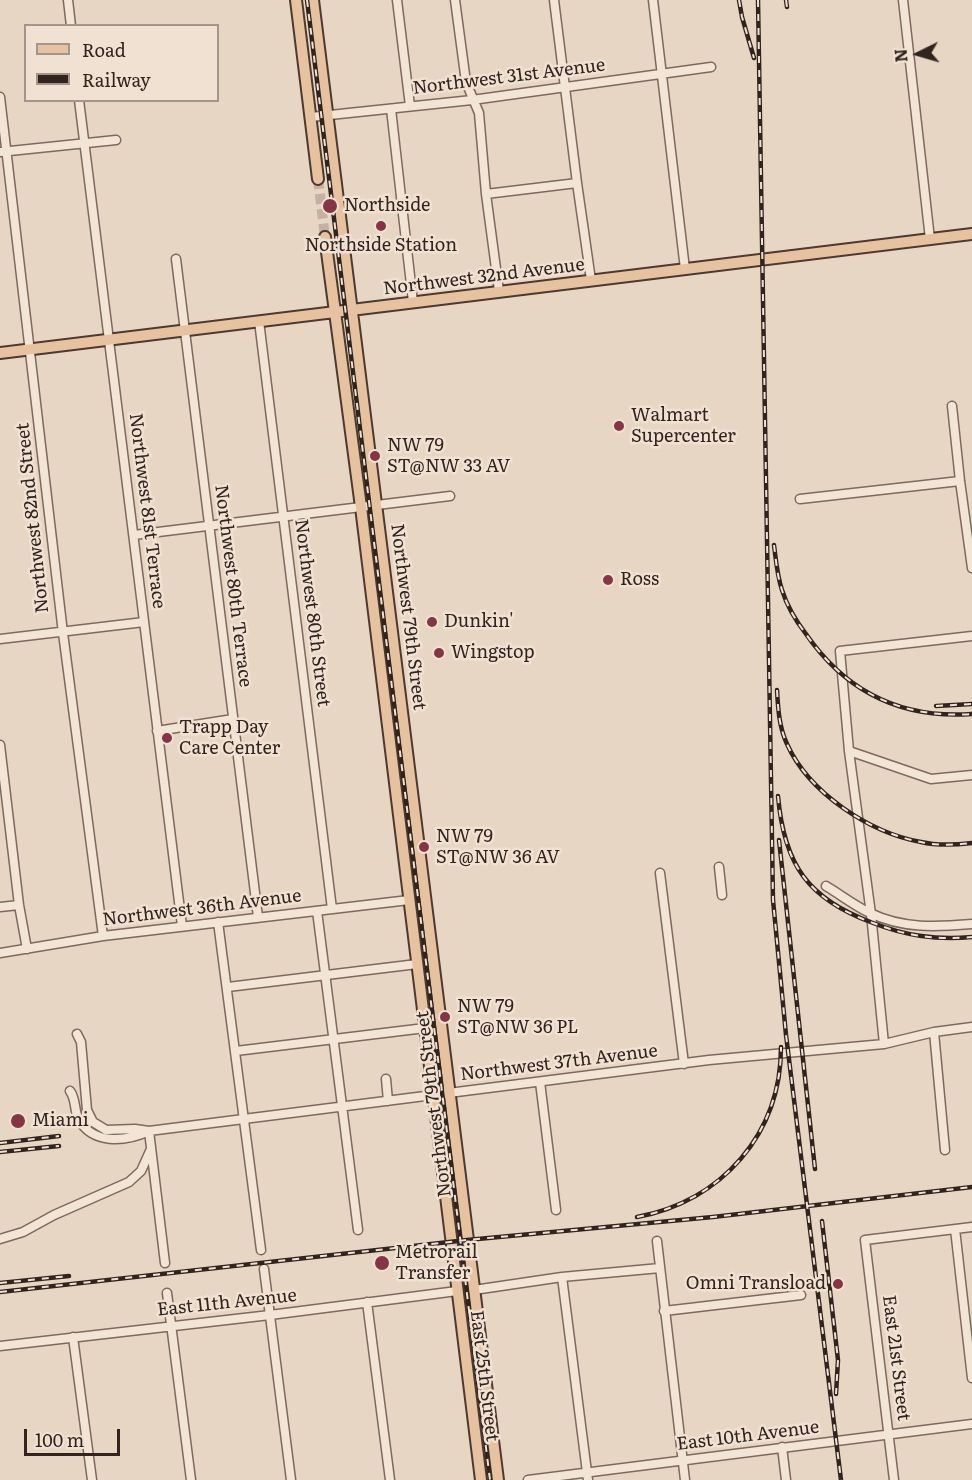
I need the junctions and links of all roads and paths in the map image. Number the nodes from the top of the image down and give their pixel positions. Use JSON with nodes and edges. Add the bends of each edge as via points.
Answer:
{"nodes":[{"id":1,"x":68,"y":0,"type":"edge"},
{"id":2,"x":296,"y":0,"type":"edge"},
{"id":3,"x":313,"y":0,"type":"edge"},
{"id":4,"x":397,"y":0,"type":"edge"},
{"id":5,"x":455,"y":0,"type":"edge"},
{"id":6,"x":554,"y":0,"type":"edge"},
{"id":7,"x":653,"y":0,"type":"edge"},
{"id":8,"x":903,"y":0,"type":"edge"},
{"id":9,"x":315,"y":15,"type":"junction"},
{"id":10,"x":298,"y":17,"type":"junction"},
{"id":11,"x":71,"y":24,"type":"edge"},
{"id":12,"x":711,"y":67,"type":"dead end"},
{"id":13,"x":662,"y":73,"type":"junction"},
{"id":14,"x":565,"y":87,"type":"junction"},
{"id":15,"x":0,"y":97,"type":"edge"},
{"id":16,"x":472,"y":100,"type":"junction"},
{"id":17,"x":79,"y":102,"type":"edge"},
{"id":18,"x":410,"y":106,"type":"junction"},
{"id":19,"x":391,"y":109,"type":"junction"},
{"id":20,"x":328,"y":115,"type":"junction"},
{"id":21,"x":311,"y":117,"type":"junction"},
{"id":22,"x":116,"y":140,"type":"dead end"},
{"id":23,"x":84,"y":144,"type":"junction"},
{"id":24,"x":3,"y":152,"type":"edge"},
{"id":25,"x":318,"y":179,"type":"tunnel mouth"},
{"id":26,"x":577,"y":183,"type":"junction"},
{"id":27,"x":486,"y":194,"type":"junction"},
{"id":28,"x":972,"y":234,"type":"edge"},
{"id":29,"x":325,"y":237,"type":"tunnel mouth"},
{"id":30,"x":930,"y":239,"type":"junction"},
{"id":31,"x":176,"y":259,"type":"dead end"},
{"id":32,"x":685,"y":269,"type":"junction"},
{"id":33,"x":591,"y":280,"type":"junction"},
{"id":34,"x":499,"y":291,"type":"junction"},
{"id":35,"x":413,"y":302,"type":"junction"},
{"id":36,"x":351,"y":310,"type":"junction"},
{"id":37,"x":334,"y":312,"type":"junction"},
{"id":38,"x":259,"y":321,"type":"junction"},
{"id":39,"x":184,"y":331,"type":"junction"},
{"id":40,"x":109,"y":340,"type":"junction"},
{"id":41,"x":31,"y":349,"type":"junction"},
{"id":42,"x":0,"y":353,"type":"edge"},
{"id":43,"x":952,"y":405,"type":"dead end"},
{"id":44,"x":960,"y":481,"type":"junction"},
{"id":45,"x":450,"y":496,"type":"dead end"},
{"id":46,"x":800,"y":498,"type":"dead end"},
{"id":47,"x":377,"y":506,"type":"junction"},
{"id":48,"x":361,"y":507,"type":"junction"},
{"id":49,"x":284,"y":517,"type":"junction"},
{"id":50,"x":209,"y":526,"type":"junction"},
{"id":51,"x":134,"y":535,"type":"junction"},
{"id":52,"x":972,"y":568,"type":"edge"},
{"id":53,"x":144,"y":622,"type":"junction"},
{"id":54,"x":63,"y":633,"type":"junction"},
{"id":55,"x":972,"y":636,"type":"edge"},
{"id":56,"x":0,"y":639,"type":"edge"},
{"id":57,"x":233,"y":719,"type":"junction"},
{"id":58,"x":157,"y":731,"type":"junction"},
{"id":59,"x":0,"y":745,"type":"edge"},
{"id":60,"x":0,"y":751,"type":"edge"},
{"id":61,"x":849,"y":751,"type":"junction"},
{"id":62,"x":972,"y":775,"type":"edge"},
{"id":63,"x":719,"y":867,"type":"dead end"},
{"id":64,"x":660,"y":873,"type":"dead end"},
{"id":65,"x":826,"y":886,"type":"dead end"},
{"id":66,"x":722,"y":895,"type":"dead end"},
{"id":67,"x":409,"y":900,"type":"junction"},
{"id":68,"x":19,"y":905,"type":"junction"},
{"id":69,"x":0,"y":907,"type":"edge"},
{"id":70,"x":332,"y":909,"type":"junction"},
{"id":71,"x":317,"y":911,"type":"junction"},
{"id":72,"x":871,"y":914,"type":"junction"},
{"id":73,"x":258,"y":917,"type":"junction"},
{"id":74,"x":218,"y":922,"type":"junction"},
{"id":75,"x":972,"y":924,"type":"edge"},
{"id":76,"x":182,"y":926,"type":"junction"},
{"id":77,"x":103,"y":936,"type":"junction"},
{"id":78,"x":27,"y":949,"type":"junction"},
{"id":79,"x":0,"y":953,"type":"edge"},
{"id":80,"x":417,"y":964,"type":"junction"},
{"id":81,"x":326,"y":974,"type":"junction"},
{"id":82,"x":228,"y":987,"type":"junction"},
{"id":83,"x":972,"y":1027,"type":"edge"},
{"id":84,"x":425,"y":1028,"type":"junction"},
{"id":85,"x":934,"y":1032,"type":"junction"},
{"id":86,"x":77,"y":1034,"type":"dead end"},
{"id":87,"x":335,"y":1040,"type":"junction"},
{"id":88,"x":884,"y":1044,"type":"junction"},
{"id":89,"x":236,"y":1051,"type":"junction"},
{"id":90,"x":684,"y":1064,"type":"junction"},
{"id":91,"x":386,"y":1079,"type":"dead end"},
{"id":92,"x":540,"y":1082,"type":"junction"},
{"id":93,"x":70,"y":1091,"type":"dead end"},
{"id":94,"x":451,"y":1093,"type":"junction"},
{"id":95,"x":434,"y":1095,"type":"junction"},
{"id":96,"x":388,"y":1101,"type":"junction"},
{"id":97,"x":342,"y":1107,"type":"junction"},
{"id":98,"x":244,"y":1119,"type":"junction"},
{"id":99,"x":149,"y":1131,"type":"junction"},
{"id":100,"x":151,"y":1149,"type":"junction"},
{"id":101,"x":945,"y":1150,"type":"dead end"},
{"id":102,"x":556,"y":1209,"type":"dead end"},
{"id":103,"x":972,"y":1227,"type":"edge"},
{"id":104,"x":955,"y":1229,"type":"junction"},
{"id":105,"x":358,"y":1230,"type":"dead end"},
{"id":106,"x":0,"y":1239,"type":"edge"},
{"id":107,"x":451,"y":1241,"type":"joint"},
{"id":108,"x":657,"y":1241,"type":"dead end"},
{"id":109,"x":261,"y":1250,"type":"dead end"},
{"id":110,"x":165,"y":1263,"type":"dead end"},
{"id":111,"x":660,"y":1268,"type":"junction"},
{"id":112,"x":264,"y":1269,"type":"dead end"},
{"id":113,"x":562,"y":1277,"type":"junction"},
{"id":114,"x":474,"y":1290,"type":"junction"},
{"id":115,"x":457,"y":1291,"type":"junction"},
{"id":116,"x":167,"y":1293,"type":"dead end"},
{"id":117,"x":801,"y":1295,"type":"dead end"},
{"id":118,"x":367,"y":1302,"type":"junction"},
{"id":119,"x":664,"y":1311,"type":"junction"},
{"id":120,"x":270,"y":1315,"type":"junction"},
{"id":121,"x":172,"y":1326,"type":"junction"},
{"id":122,"x":73,"y":1337,"type":"junction"},
{"id":123,"x":0,"y":1346,"type":"edge"},
{"id":124,"x":483,"y":1365,"type":"junction"},
{"id":125,"x":467,"y":1367,"type":"junction"},
{"id":126,"x":972,"y":1378,"type":"edge"},
{"id":127,"x":972,"y":1424,"type":"edge"},
{"id":128,"x":889,"y":1435,"type":"junction"},
{"id":129,"x":782,"y":1447,"type":"junction"},
{"id":130,"x":682,"y":1461,"type":"junction"},
{"id":131,"x":588,"y":1477,"type":"edge"},
{"id":132,"x":92,"y":1480,"type":"edge"},
{"id":133,"x":191,"y":1480,"type":"edge"},
{"id":134,"x":291,"y":1480,"type":"edge"},
{"id":135,"x":390,"y":1480,"type":"edge"},
{"id":136,"x":481,"y":1480,"type":"edge"},
{"id":137,"x":498,"y":1480,"type":"edge"},
{"id":138,"x":528,"y":1480,"type":"edge"},
{"id":139,"x":685,"y":1480,"type":"edge"},
{"id":140,"x":786,"y":1480,"type":"edge"},
{"id":141,"x":894,"y":1480,"type":"edge"}],
"edges":[{"from":1,"to":11,"type":"street"},
{"from":2,"to":10,"type":"main road"},
{"from":3,"to":9,"type":"main road","name":"Northwest 79th Street"},
{"from":4,"to":18,"type":"street"},
{"from":5,"to":16,"type":"street"},
{"from":6,"to":14,"type":"street"},
{"from":7,"to":13,"type":"street"},
{"from":8,"to":30,"type":"street"},
{"from":9,"to":10,"type":"street"},
{"from":9,"to":20,"type":"main road","name":"Northwest 79th Street"},
{"from":10,"to":21,"type":"main road"},
{"from":12,"to":13,"type":"street","name":"Northwest 31st Avenue"},
{"from":13,"to":14,"type":"street","name":"Northwest 31st Avenue"},
{"from":13,"to":32,"type":"street"},
{"from":14,"to":16,"type":"street","name":"Northwest 31st Avenue"},
{"from":14,"to":26,"type":"street"},
{"from":15,"to":24,"type":"street","name":"Northwest 82nd Street"},
{"from":16,"to":18,"type":"street","name":"Northwest 31st Avenue"},
{"from":16,"to":27,"type":"street","via":[[478,113]]},
{"from":17,"to":23,"type":"street","name":"Northwest 81st Terrace"},
{"from":18,"to":19,"type":"street","name":"Northwest 31st Avenue"},
{"from":19,"to":20,"type":"street","name":"Northwest 31st Avenue"},
{"from":19,"to":35,"type":"street"},
{"from":20,"to":21,"type":"street","name":"Northwest 31st Avenue"},
{"from":20,"to":36,"type":"main road","name":"Northwest 79th Street"},
{"from":21,"to":25,"type":"main road"},
{"from":22,"to":23,"type":"street"},
{"from":23,"to":24,"type":"street"},
{"from":23,"to":40,"type":"street","name":"Northwest 81st Terrace"},
{"from":24,"to":41,"type":"street","name":"Northwest 82nd Street"},
{"from":26,"to":27,"type":"street"},
{"from":26,"to":33,"type":"street"},
{"from":27,"to":34,"type":"street"},
{"from":28,"to":30,"type":"main road","name":"Northwest 32nd Avenue"},
{"from":29,"to":37,"type":"main road","name":"Northwest 79th Street"},
{"from":30,"to":32,"type":"main road","name":"Northwest 32nd Avenue"},
{"from":31,"to":39,"type":"street","name":"Northwest 80th Terrace"},
{"from":32,"to":33,"type":"main road","name":"Northwest 32nd Avenue"},
{"from":33,"to":34,"type":"main road","name":"Northwest 32nd Avenue"},
{"from":34,"to":35,"type":"main road","name":"Northwest 32nd Avenue"},
{"from":35,"to":36,"type":"main road","name":"Northwest 32nd Avenue"},
{"from":36,"to":37,"type":"main road","name":"Northwest 32nd Avenue"},
{"from":36,"to":47,"type":"main road","name":"Northwest 79th Street"},
{"from":37,"to":38,"type":"main road","name":"Northwest 32nd Avenue"},
{"from":37,"to":48,"type":"main road","name":"Northwest 79th Street"},
{"from":38,"to":39,"type":"main road","name":"Northwest 32nd Avenue"},
{"from":38,"to":49,"type":"street","name":"Northwest 80th Street"},
{"from":39,"to":40,"type":"main road","name":"Northwest 32nd Avenue"},
{"from":39,"to":50,"type":"street","name":"Northwest 80th Terrace"},
{"from":40,"to":41,"type":"main road","name":"Northwest 32nd Avenue"},
{"from":40,"to":51,"type":"street","name":"Northwest 81st Terrace"},
{"from":41,"to":42,"type":"main road","name":"Northwest 32nd Avenue"},
{"from":41,"to":54,"type":"street","name":"Northwest 82nd Street"},
{"from":43,"to":44,"type":"street"},
{"from":44,"to":46,"type":"street"},
{"from":44,"to":52,"type":"street"},
{"from":45,"to":47,"type":"street"},
{"from":47,"to":48,"type":"street"},
{"from":47,"to":94,"type":"main road","name":"Northwest 79th Street"},
{"from":48,"to":49,"type":"street"},
{"from":48,"to":67,"type":"main road","name":"Northwest 79th Street"},
{"from":49,"to":50,"type":"street"},
{"from":49,"to":70,"type":"street","name":"Northwest 80th Street"},
{"from":50,"to":51,"type":"street"},
{"from":50,"to":57,"type":"street","name":"Northwest 80th Terrace"},
{"from":51,"to":53,"type":"street","name":"Northwest 81st Terrace"},
{"from":53,"to":54,"type":"street"},
{"from":53,"to":58,"type":"street","name":"Northwest 81st Terrace"},
{"from":54,"to":56,"type":"street"},
{"from":54,"to":77,"type":"street","name":"Northwest 82nd Street"},
{"from":55,"to":61,"type":"street","via":[[840,651]]},
{"from":57,"to":58,"type":"street"},
{"from":57,"to":73,"type":"street","name":"Northwest 80th Terrace"},
{"from":58,"to":76,"type":"street","name":"Northwest 81st Terrace"},
{"from":59,"to":60,"type":"street"},
{"from":60,"to":68,"type":"street"},
{"from":61,"to":62,"type":"street","via":[[931,779]]},
{"from":61,"to":72,"type":"street"},
{"from":63,"to":66,"type":"street"},
{"from":64,"to":90,"type":"street"},
{"from":65,"to":72,"type":"street"},
{"from":67,"to":70,"type":"street","name":"Northwest 36th Avenue"},
{"from":67,"to":80,"type":"main road","name":"Northwest 79th Street"},
{"from":68,"to":69,"type":"street"},
{"from":68,"to":78,"type":"street"},
{"from":70,"to":71,"type":"street","name":"Northwest 36th Avenue"},
{"from":71,"to":73,"type":"street","name":"Northwest 36th Avenue"},
{"from":71,"to":81,"type":"street"},
{"from":72,"to":75,"type":"street","via":[[906,925]]},
{"from":72,"to":88,"type":"street"},
{"from":73,"to":74,"type":"street","name":"Northwest 36th Avenue"},
{"from":74,"to":76,"type":"street","name":"Northwest 36th Avenue"},
{"from":74,"to":82,"type":"street"},
{"from":76,"to":77,"type":"street","name":"Northwest 36th Avenue"},
{"from":77,"to":78,"type":"street","name":"Northwest 36th Avenue"},
{"from":78,"to":79,"type":"street","name":"Northwest 36th Avenue"},
{"from":80,"to":81,"type":"street"},
{"from":80,"to":84,"type":"main road","name":"Northwest 79th Street"},
{"from":81,"to":82,"type":"street"},
{"from":81,"to":87,"type":"street"},
{"from":82,"to":89,"type":"street"},
{"from":83,"to":85,"type":"street","name":"Northwest 37th Avenue"},
{"from":84,"to":87,"type":"street"},
{"from":84,"to":95,"type":"main road","name":"Northwest 79th Street"},
{"from":85,"to":88,"type":"street","name":"Northwest 37th Avenue"},
{"from":85,"to":101,"type":"street"},
{"from":86,"to":99,"type":"street","name":"Northwest 37th Avenue","via":[[87,1110],[93,1122],[106,1130]]},
{"from":87,"to":89,"type":"street"},
{"from":87,"to":97,"type":"street"},
{"from":88,"to":90,"type":"street","name":"Northwest 37th Avenue"},
{"from":89,"to":98,"type":"street"},
{"from":90,"to":92,"type":"street","name":"Northwest 37th Avenue"},
{"from":91,"to":96,"type":"street"},
{"from":92,"to":94,"type":"street","name":"Northwest 37th Avenue"},
{"from":92,"to":102,"type":"street"},
{"from":93,"to":99,"type":"street","name":"Northwest 37th Avenue","via":[[79,1119],[94,1135],[114,1139]]},
{"from":94,"to":95,"type":"street","name":"Northwest 37th Avenue"},
{"from":94,"to":114,"type":"main road","name":"Northwest 79th Street"},
{"from":95,"to":96,"type":"street","name":"Northwest 37th Avenue"},
{"from":95,"to":107,"type":"main road","name":"Northwest 79th Street"},
{"from":96,"to":97,"type":"street","name":"Northwest 37th Avenue"},
{"from":97,"to":98,"type":"street","name":"Northwest 37th Avenue"},
{"from":97,"to":105,"type":"street"},
{"from":98,"to":99,"type":"street","name":"Northwest 37th Avenue"},
{"from":98,"to":109,"type":"street"},
{"from":99,"to":100,"type":"street"},
{"from":100,"to":106,"type":"street","via":[[141,1171],[129,1182]]},
{"from":100,"to":110,"type":"street"},
{"from":103,"to":104,"type":"street"},
{"from":104,"to":126,"type":"street"},
{"from":104,"to":128,"type":"street","name":"East 21st Street","via":[[865,1240]]},
{"from":107,"to":115,"type":"main road","name":"East 25th Street"},
{"from":108,"to":111,"type":"street"},
{"from":111,"to":113,"type":"street"},
{"from":111,"to":119,"type":"street"},
{"from":112,"to":120,"type":"street"},
{"from":113,"to":114,"type":"street"},
{"from":113,"to":131,"type":"street"},
{"from":114,"to":124,"type":"main road","name":"Northwest 79th Street"},
{"from":115,"to":118,"type":"street","name":"East 11th Avenue"},
{"from":115,"to":125,"type":"main road","name":"East 25th Street"},
{"from":116,"to":121,"type":"street"},
{"from":117,"to":119,"type":"street"},
{"from":118,"to":120,"type":"street","name":"East 11th Avenue"},
{"from":118,"to":135,"type":"street"},
{"from":119,"to":130,"type":"street"},
{"from":120,"to":121,"type":"street","name":"East 11th Avenue"},
{"from":120,"to":134,"type":"street"},
{"from":121,"to":122,"type":"street","name":"East 11th Avenue"},
{"from":121,"to":133,"type":"street"},
{"from":122,"to":123,"type":"street","name":"East 11th Avenue"},
{"from":122,"to":132,"type":"street"},
{"from":124,"to":125,"type":"main road"},
{"from":124,"to":137,"type":"main road","name":"Northwest 79th Street"},
{"from":125,"to":136,"type":"main road","name":"East 25th Street"},
{"from":127,"to":128,"type":"street","name":"East 10th Avenue"},
{"from":128,"to":129,"type":"street","name":"East 10th Avenue"},
{"from":128,"to":141,"type":"street","name":"East 21st Street"},
{"from":129,"to":130,"type":"street","name":"East 10th Avenue"},
{"from":129,"to":140,"type":"street"},
{"from":130,"to":131,"type":"street","name":"East 10th Avenue"},
{"from":130,"to":139,"type":"street"},
{"from":131,"to":138,"type":"street","name":"East 10th Avenue"}]}
